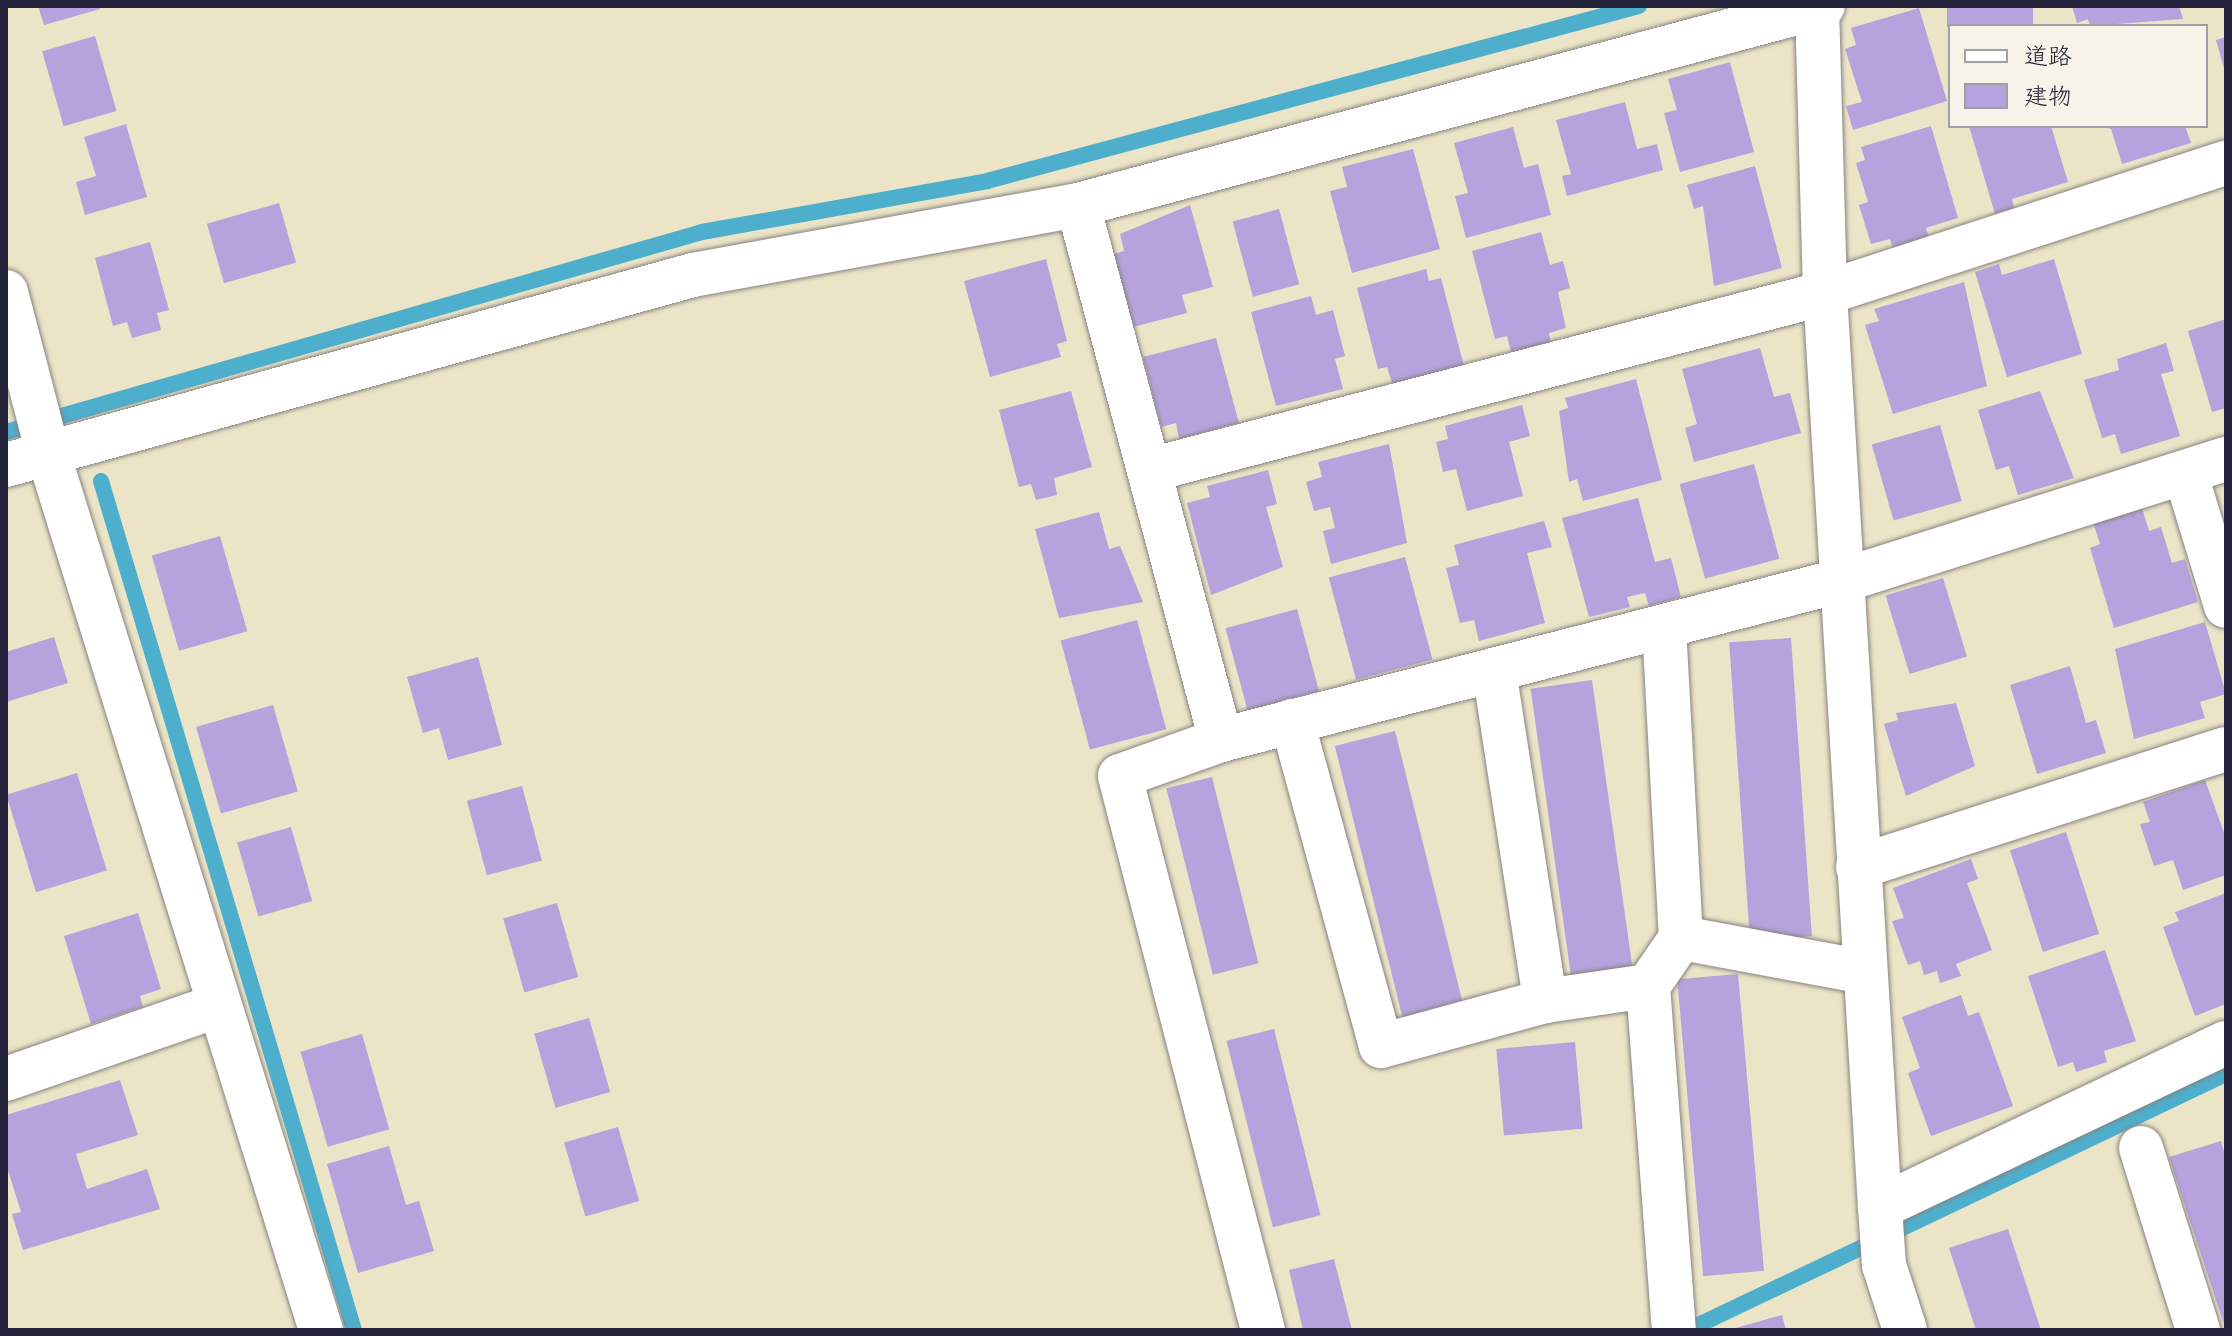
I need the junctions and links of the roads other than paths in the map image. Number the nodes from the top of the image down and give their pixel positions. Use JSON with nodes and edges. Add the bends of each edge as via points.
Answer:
{"nodes":[{"id":1,"x":1819,"y":7,"type":"edge"},
{"id":2,"x":2226,"y":163,"type":"edge"},
{"id":3,"x":1078,"y":205,"type":"junction"},
{"id":4,"x":6,"y":292,"type":"edge"},
{"id":5,"x":1825,"y":293,"type":"junction"},
{"id":6,"x":48,"y":453,"type":"junction"},
{"id":7,"x":2226,"y":459,"type":"edge"},
{"id":8,"x":6,"y":465,"type":"edge"},
{"id":9,"x":1150,"y":470,"type":"junction"},
{"id":10,"x":2185,"y":472,"type":"junction"},
{"id":11,"x":1847,"y":579,"type":"junction"},
{"id":12,"x":2226,"y":606,"type":"edge"},
{"id":13,"x":1664,"y":626,"type":"junction"},
{"id":14,"x":1494,"y":670,"type":"junction"},
{"id":15,"x":1292,"y":721,"type":"junction"},
{"id":16,"x":1221,"y":740,"type":"junction"},
{"id":17,"x":2226,"y":749,"type":"edge"},
{"id":18,"x":1858,"y":867,"type":"junction"},
{"id":19,"x":1681,"y":938,"type":"junction"},
{"id":20,"x":1864,"y":972,"type":"junction"},
{"id":21,"x":1648,"y":986,"type":"junction"},
{"id":22,"x":1545,"y":1001,"type":"junction"},
{"id":23,"x":220,"y":1005,"type":"junction"},
{"id":24,"x":2226,"y":1043,"type":"edge"},
{"id":25,"x":6,"y":1079,"type":"edge"},
{"id":26,"x":2141,"y":1148,"type":"dead end"},
{"id":27,"x":1880,"y":1207,"type":"junction"},
{"id":28,"x":1674,"y":1328,"type":"edge"},
{"id":29,"x":321,"y":1330,"type":"edge"},
{"id":30,"x":1263,"y":1330,"type":"edge"},
{"id":31,"x":1905,"y":1330,"type":"edge"},
{"id":32,"x":2198,"y":1330,"type":"edge"}],
"edges":[{"from":1,"to":3,"type":"street"},
{"from":1,"to":5,"type":"street"},
{"from":2,"to":5,"type":"street"},
{"from":3,"to":6,"type":"street","via":[[693,275]]},
{"from":3,"to":9,"type":"street"},
{"from":4,"to":6,"type":"street"},
{"from":5,"to":9,"type":"street"},
{"from":5,"to":11,"type":"street"},
{"from":6,"to":8,"type":"street"},
{"from":6,"to":23,"type":"street"},
{"from":7,"to":10,"type":"street"},
{"from":9,"to":16,"type":"street"},
{"from":10,"to":11,"type":"street"},
{"from":10,"to":12,"type":"street"},
{"from":11,"to":13,"type":"street"},
{"from":11,"to":18,"type":"street"},
{"from":13,"to":14,"type":"street"},
{"from":13,"to":19,"type":"street"},
{"from":14,"to":15,"type":"street"},
{"from":14,"to":22,"type":"street"},
{"from":15,"to":16,"type":"street"},
{"from":15,"to":22,"type":"street","via":[[1381,1046]]},
{"from":16,"to":30,"type":"street","via":[[1120,776]]},
{"from":17,"to":18,"type":"street"},
{"from":18,"to":20,"type":"street"},
{"from":19,"to":20,"type":"street"},
{"from":19,"to":21,"type":"street"},
{"from":20,"to":27,"type":"street"},
{"from":21,"to":22,"type":"street"},
{"from":21,"to":28,"type":"street"},
{"from":23,"to":25,"type":"street"},
{"from":23,"to":29,"type":"street"},
{"from":24,"to":27,"type":"street"},
{"from":26,"to":32,"type":"street"},
{"from":27,"to":31,"type":"street","via":[[1884,1265]]}]}
